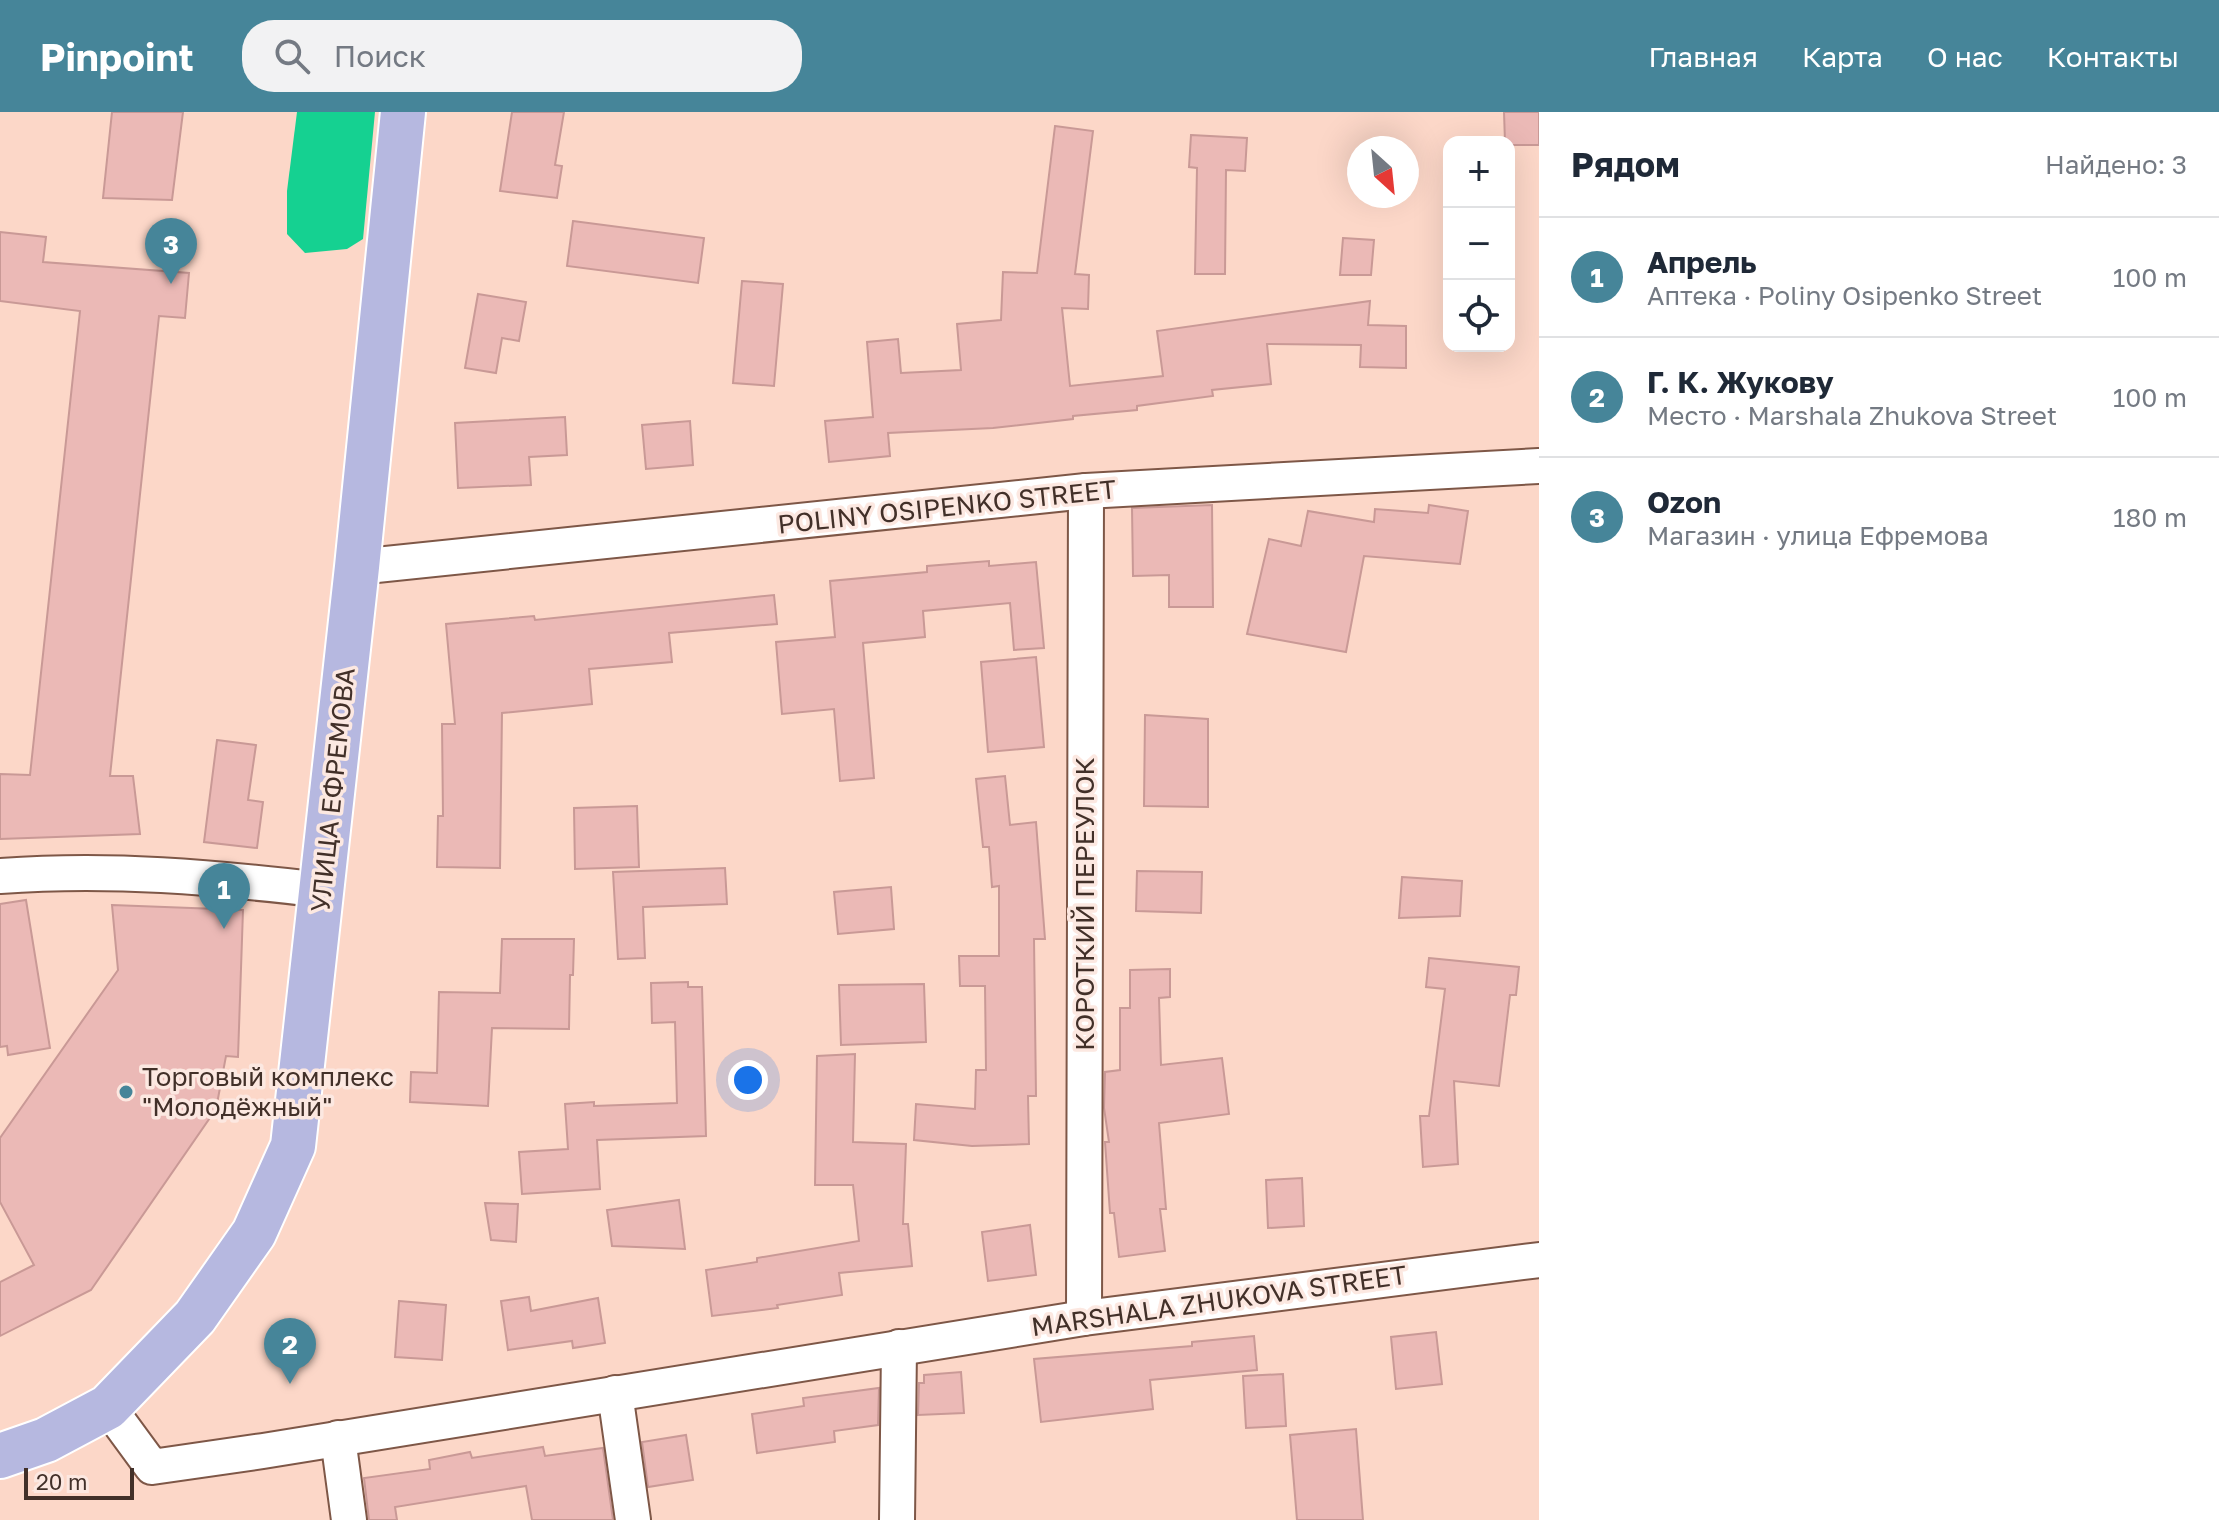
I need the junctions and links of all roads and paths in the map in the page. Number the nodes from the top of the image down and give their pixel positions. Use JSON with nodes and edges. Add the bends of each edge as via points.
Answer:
{"nodes":[{"id":1,"x":403,"y":112,"type":"edge"},
{"id":2,"x":1539,"y":466,"type":"edge"},
{"id":3,"x":1086,"y":491,"type":"junction"},
{"id":4,"x":357,"y":567,"type":"junction"},
{"id":5,"x":0,"y":876,"type":"edge"},
{"id":6,"x":322,"y":890,"type":"junction"},
{"id":7,"x":1539,"y":1260,"type":"edge"},
{"id":8,"x":1084,"y":1318,"type":"junction"},
{"id":9,"x":899,"y":1347,"type":"junction"},
{"id":10,"x":615,"y":1393,"type":"junction"},
{"id":11,"x":108,"y":1407,"type":"junction"},
{"id":12,"x":338,"y":1438,"type":"junction"},
{"id":13,"x":0,"y":1456,"type":"edge"},
{"id":14,"x":349,"y":1520,"type":"edge"},
{"id":15,"x":633,"y":1520,"type":"edge"},
{"id":16,"x":897,"y":1520,"type":"edge"}],
"edges":[{"from":1,"to":4,"type":"main road","name":"УЛИЦА ЕФРЕМОВА"},
{"from":2,"to":3,"type":"street","name":"POLINY OSIPENKO STREET"},
{"from":3,"to":4,"type":"street","name":"POLINY OSIPENKO STREET"},
{"from":3,"to":8,"type":"street","name":"КОРОТКИЙ ПЕРЕУЛОК"},
{"from":4,"to":6,"type":"main road","name":"УЛИЦА ЕФРЕМОВА"},
{"from":5,"to":6,"type":"street","via":[[174,874]]},
{"from":6,"to":11,"type":"main road","name":"УЛИЦА ЕФРЕМОВА","via":[[293,1146],[254,1233],[195,1317]]},
{"from":7,"to":8,"type":"street","name":"MARSHALA ZHUKOVA STREET"},
{"from":8,"to":9,"type":"street","name":"MARSHALA ZHUKOVA STREET"},
{"from":9,"to":10,"type":"street","name":"MARSHALA ZHUKOVA STREET"},
{"from":9,"to":16,"type":"street"},
{"from":10,"to":12,"type":"street","name":"MARSHALA ZHUKOVA STREET"},
{"from":10,"to":15,"type":"street"},
{"from":11,"to":12,"type":"street","name":"MARSHALA ZHUKOVA STREET","via":[[152,1467]]},
{"from":11,"to":13,"type":"main road","via":[[46,1440]]},
{"from":12,"to":14,"type":"street"}]}
